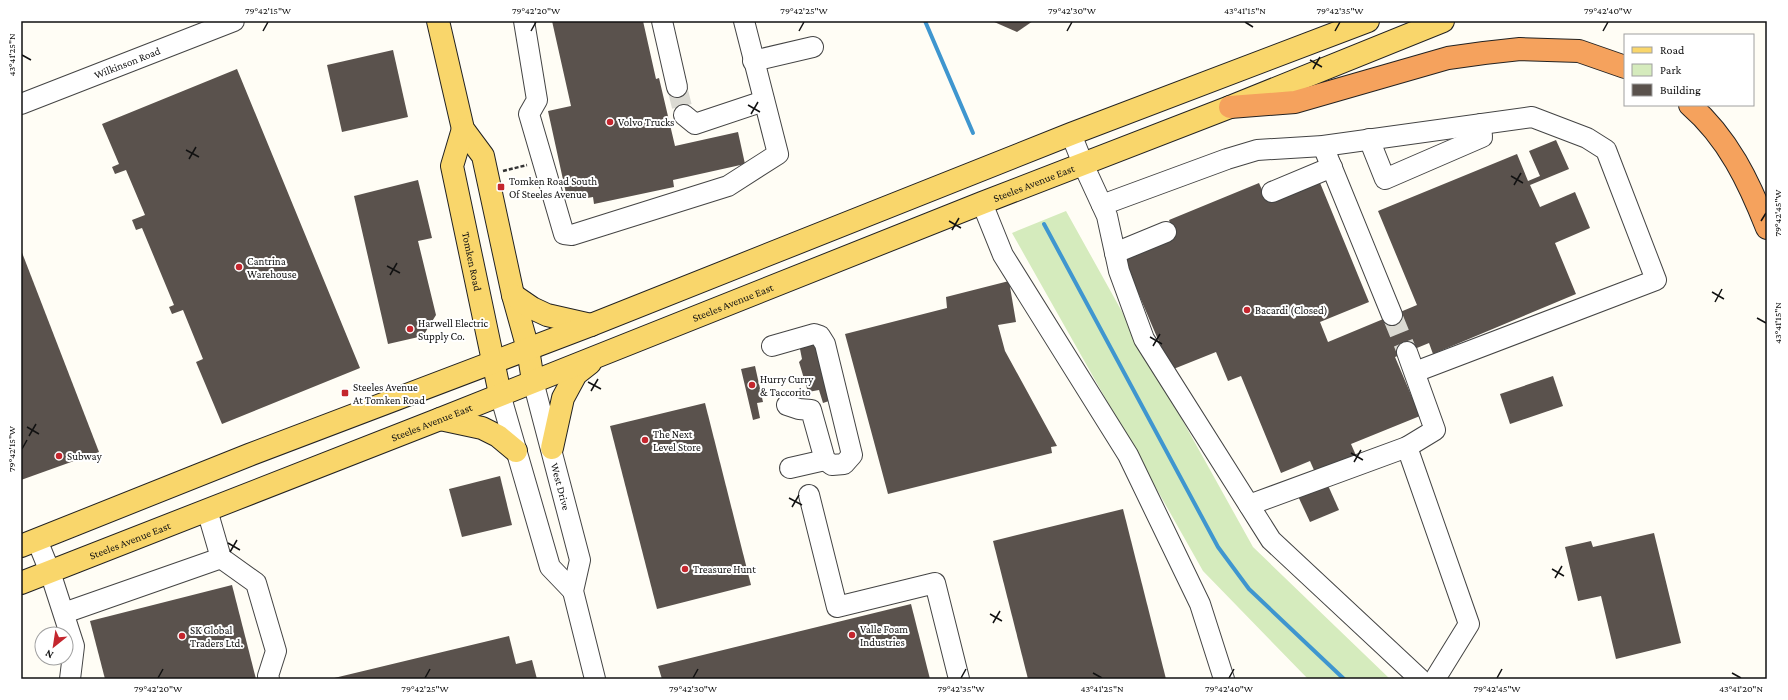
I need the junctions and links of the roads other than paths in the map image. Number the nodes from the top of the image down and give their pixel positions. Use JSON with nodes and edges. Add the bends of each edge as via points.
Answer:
{"nodes":[{"id":1,"x":234,"y":21,"type":"edge"},
{"id":2,"x":438,"y":21,"type":"edge"},
{"id":3,"x":524,"y":21,"type":"edge"},
{"id":4,"x":662,"y":21,"type":"edge"},
{"id":5,"x":744,"y":21,"type":"edge"},
{"id":6,"x":1368,"y":21,"type":"edge"},
{"id":7,"x":1444,"y":21,"type":"edge"},
{"id":8,"x":813,"y":47,"type":"dead end"},
{"id":9,"x":753,"y":61,"type":"junction"},
{"id":10,"x":1624,"y":67,"type":"edge"},
{"id":11,"x":677,"y":86,"type":"tunnel mouth"},
{"id":12,"x":764,"y":101,"type":"junction"},
{"id":13,"x":21,"y":104,"type":"edge"},
{"id":14,"x":1691,"y":106,"type":"edge"},
{"id":15,"x":1230,"y":107,"type":"junction"},
{"id":16,"x":684,"y":115,"type":"dead end"},
{"id":17,"x":1481,"y":124,"type":"junction"},
{"id":18,"x":463,"y":129,"type":"junction"},
{"id":19,"x":1072,"y":134,"type":"junction"},
{"id":20,"x":1369,"y":139,"type":"junction"},
{"id":21,"x":1323,"y":146,"type":"junction"},
{"id":22,"x":1083,"y":164,"type":"junction"},
{"id":23,"x":1332,"y":167,"type":"junction"},
{"id":24,"x":1272,"y":192,"type":"dead end"},
{"id":25,"x":982,"y":203,"type":"junction"},
{"id":26,"x":1102,"y":205,"type":"junction"},
{"id":27,"x":1767,"y":228,"type":"edge"},
{"id":28,"x":1166,"y":232,"type":"dead end"},
{"id":29,"x":1115,"y":253,"type":"junction"},
{"id":30,"x":513,"y":295,"type":"junction"},
{"id":31,"x":1392,"y":315,"type":"tunnel mouth"},
{"id":32,"x":591,"y":325,"type":"junction"},
{"id":33,"x":772,"y":346,"type":"dead end"},
{"id":34,"x":528,"y":349,"type":"junction"},
{"id":35,"x":1407,"y":352,"type":"tunnel mouth"},
{"id":36,"x":602,"y":354,"type":"junction"},
{"id":37,"x":493,"y":362,"type":"junction"},
{"id":38,"x":1415,"y":372,"type":"junction"},
{"id":39,"x":534,"y":381,"type":"junction"},
{"id":40,"x":500,"y":394,"type":"junction"},
{"id":41,"x":787,"y":405,"type":"dead end"},
{"id":42,"x":440,"y":419,"type":"junction"},
{"id":43,"x":1407,"y":447,"type":"junction"},
{"id":44,"x":552,"y":448,"type":"junction"},
{"id":45,"x":516,"y":451,"type":"junction"},
{"id":46,"x":825,"y":460,"type":"junction"},
{"id":47,"x":790,"y":468,"type":"dead end"},
{"id":48,"x":809,"y":495,"type":"dead end"},
{"id":49,"x":1249,"y":506,"type":"junction"},
{"id":50,"x":207,"y":510,"type":"junction"},
{"id":51,"x":29,"y":543,"type":"edge"},
{"id":52,"x":221,"y":558,"type":"junction"},
{"id":53,"x":50,"y":572,"type":"junction"},
{"id":54,"x":21,"y":583,"type":"edge"},
{"id":55,"x":573,"y":591,"type":"junction"},
{"id":56,"x":64,"y":613,"type":"junction"},
{"id":57,"x":70,"y":679,"type":"edge"},
{"id":58,"x":269,"y":679,"type":"edge"},
{"id":59,"x":595,"y":679,"type":"edge"},
{"id":60,"x":959,"y":679,"type":"edge"},
{"id":61,"x":1224,"y":679,"type":"edge"},
{"id":62,"x":1420,"y":679,"type":"edge"},
{"id":63,"x":1435,"y":679,"type":"edge"}],
"edges":[{"from":1,"to":13,"type":"street","name":"Wilkinson Road"},
{"from":2,"to":18,"type":"main road","name":"Tomken Road"},
{"from":3,"to":12,"type":"street","via":[[537,100],[529,114],[564,234],[572,235],[728,186],[778,154]]},
{"from":4,"to":11,"type":"street"},
{"from":5,"to":9,"type":"street"},
{"from":6,"to":19,"type":"main road"},
{"from":7,"to":15,"type":"main road","name":"Steeles Avenue East"},
{"from":8,"to":9,"type":"street"},
{"from":9,"to":12,"type":"street"},
{"from":10,"to":15,"type":"highway","via":[[1579,51],[1534,49],[1484,53],[1448,58],[1295,102]]},
{"from":12,"to":16,"type":"street","via":[[695,124]]},
{"from":14,"to":27,"type":"highway","via":[[1707,120],[1730,151],[1754,193]]},
{"from":15,"to":22,"type":"main road","name":"Steeles Avenue East"},
{"from":17,"to":20,"type":"street"},
{"from":17,"to":20,"type":"street","via":[[1482,137],[1385,179]]},
{"from":17,"to":38,"type":"street","via":[[1532,117],[1587,138],[1606,150],[1656,280]]},
{"from":18,"to":30,"type":"main road","name":"Tomken Road","via":[[483,156]]},
{"from":18,"to":37,"type":"main road","name":"Tomken Road","via":[[452,166]]},
{"from":19,"to":22,"type":"street"},
{"from":19,"to":32,"type":"main road"},
{"from":20,"to":21,"type":"street"},
{"from":21,"to":23,"type":"street"},
{"from":21,"to":26,"type":"street","via":[[1257,150]]},
{"from":22,"to":25,"type":"main road","name":"Steeles Avenue East"},
{"from":22,"to":26,"type":"street"},
{"from":23,"to":24,"type":"street"},
{"from":23,"to":31,"type":"street"},
{"from":25,"to":36,"type":"main road","name":"Steeles Avenue East"},
{"from":25,"to":61,"type":"street","via":[[1003,255],[1128,455],[1200,604]]},
{"from":26,"to":29,"type":"street"},
{"from":28,"to":29,"type":"street"},
{"from":29,"to":49,"type":"street","via":[[1144,339]]},
{"from":30,"to":32,"type":"main road","via":[[532,308],[547,314]]},
{"from":30,"to":34,"type":"main road","name":"Tomken Road"},
{"from":32,"to":34,"type":"main road"},
{"from":33,"to":46,"type":"street","via":[[814,334],[820,336],[825,344],[852,454],[844,464],[832,464]]},
{"from":34,"to":37,"type":"main road"},
{"from":34,"to":39,"type":"main road","name":"Tomken Road"},
{"from":35,"to":38,"type":"street"},
{"from":36,"to":39,"type":"main road","name":"Steeles Avenue East"},
{"from":36,"to":44,"type":"main road","via":[[576,374],[563,398]]},
{"from":37,"to":40,"type":"main road","name":"Tomken Road"},
{"from":37,"to":51,"type":"main road","via":[[256,452]]},
{"from":38,"to":43,"type":"street","via":[[1435,430]]},
{"from":39,"to":40,"type":"main road","name":"Steeles Avenue East"},
{"from":39,"to":44,"type":"street","name":"West Drive"},
{"from":40,"to":42,"type":"main road","name":"Steeles Avenue East"},
{"from":40,"to":45,"type":"street","name":"West Drive"},
{"from":41,"to":46,"type":"street","via":[[812,410]]},
{"from":42,"to":45,"type":"main road","via":[[482,428],[498,436]]},
{"from":42,"to":50,"type":"main road","name":"Steeles Avenue East"},
{"from":43,"to":49,"type":"street"},
{"from":43,"to":63,"type":"street","via":[[1469,624]]},
{"from":44,"to":55,"type":"street","name":"West Drive","via":[[580,560]]},
{"from":45,"to":55,"type":"street","name":"West Drive","via":[[550,567]]},
{"from":46,"to":47,"type":"street"},
{"from":48,"to":60,"type":"street","via":[[837,607],[935,583]]},
{"from":49,"to":62,"type":"street","via":[[1271,540]]},
{"from":50,"to":52,"type":"street"},
{"from":50,"to":53,"type":"main road","name":"Steeles Avenue East"},
{"from":51,"to":53,"type":"street"},
{"from":52,"to":56,"type":"street"},
{"from":52,"to":58,"type":"street","via":[[256,583],[276,652]]},
{"from":53,"to":54,"type":"main road","name":"Steeles Avenue East"},
{"from":53,"to":56,"type":"street"},
{"from":55,"to":59,"type":"street","name":"West Drive"},
{"from":56,"to":57,"type":"street","via":[[74,646]]}]}
